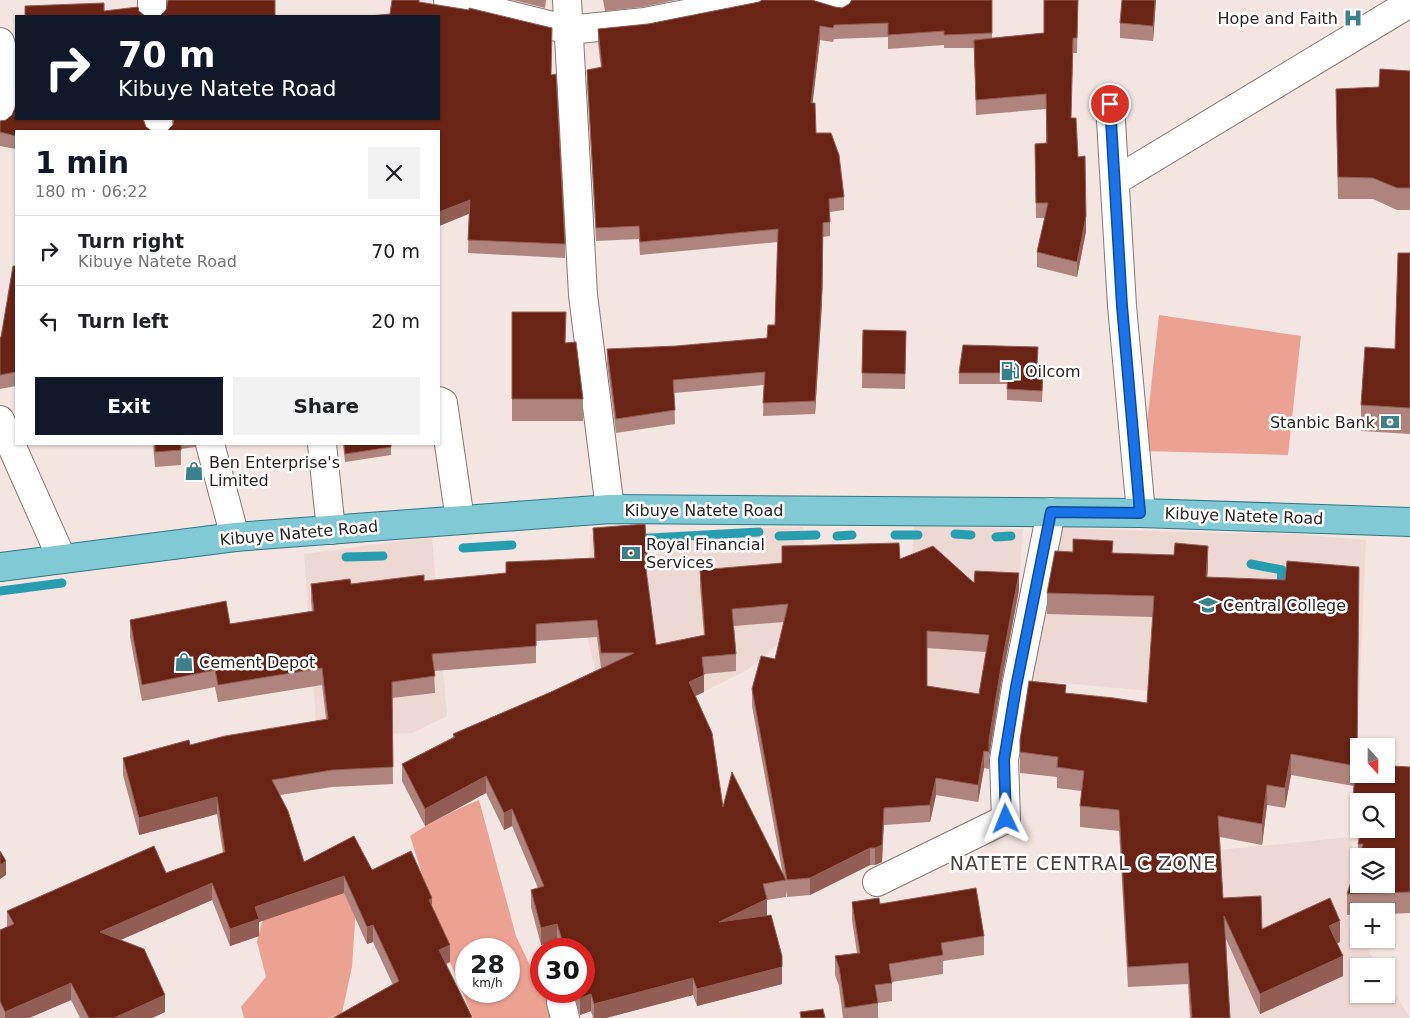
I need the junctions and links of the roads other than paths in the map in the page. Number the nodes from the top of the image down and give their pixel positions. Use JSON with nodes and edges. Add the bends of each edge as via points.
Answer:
{"nodes":[{"id":1,"x":152,"y":0,"type":"edge"},
{"id":2,"x":448,"y":0,"type":"edge"},
{"id":3,"x":568,"y":0,"type":"edge"},
{"id":4,"x":756,"y":0,"type":"edge"},
{"id":5,"x":1410,"y":3,"type":"edge"},
{"id":6,"x":152,"y":15,"type":"edge"},
{"id":7,"x":569,"y":30,"type":"junction"},
{"id":8,"x":0,"y":42,"type":"edge"},
{"id":9,"x":1110,"y":104,"type":"dead end"},
{"id":10,"x":0,"y":119,"type":"edge"},
{"id":11,"x":1115,"y":181,"type":"junction"},
{"id":12,"x":440,"y":402,"type":"edge"},
{"id":13,"x":0,"y":420,"type":"edge"},
{"id":14,"x":210,"y":445,"type":"edge"},
{"id":15,"x":322,"y":445,"type":"edge"},
{"id":16,"x":610,"y":509,"type":"junction"},
{"id":17,"x":1051,"y":512,"type":"junction"},
{"id":18,"x":1140,"y":513,"type":"junction"},
{"id":19,"x":460,"y":520,"type":"junction"},
{"id":20,"x":1410,"y":522,"type":"edge"},
{"id":21,"x":331,"y":530,"type":"junction"},
{"id":22,"x":235,"y":536,"type":"junction"},
{"id":23,"x":62,"y":559,"type":"junction"},
{"id":24,"x":0,"y":567,"type":"edge"},
{"id":25,"x":876,"y":882,"type":"dead end"}],
"edges":[{"from":1,"to":6,"type":"street"},
{"from":2,"to":7,"type":"street"},
{"from":3,"to":7,"type":"street"},
{"from":4,"to":7,"type":"street","via":[[645,22]]},
{"from":5,"to":11,"type":"street"},
{"from":7,"to":16,"type":"street","via":[[583,295]]},
{"from":8,"to":10,"type":"street","via":[[7,66]]},
{"from":9,"to":11,"type":"street"},
{"from":11,"to":18,"type":"street"},
{"from":12,"to":19,"type":"street","via":[[443,403]]},
{"from":13,"to":23,"type":"street"},
{"from":14,"to":22,"type":"street"},
{"from":15,"to":21,"type":"street"},
{"from":16,"to":17,"type":"main road","name":"Kibuye Natete Road"},
{"from":16,"to":19,"type":"main road","name":"Kibuye Natete Road"},
{"from":17,"to":18,"type":"main road","name":"Kibuye Natete Road"},
{"from":17,"to":25,"type":"street","via":[[1004,760],[1006,819]]},
{"from":18,"to":20,"type":"main road","name":"Kibuye Natete Road"},
{"from":19,"to":21,"type":"main road","name":"Kibuye Natete Road"},
{"from":21,"to":22,"type":"main road","name":"Kibuye Natete Road"},
{"from":22,"to":23,"type":"main road","name":"Kibuye Natete Road"},
{"from":23,"to":24,"type":"main road","name":"Kibuye Natete Road"}]}
